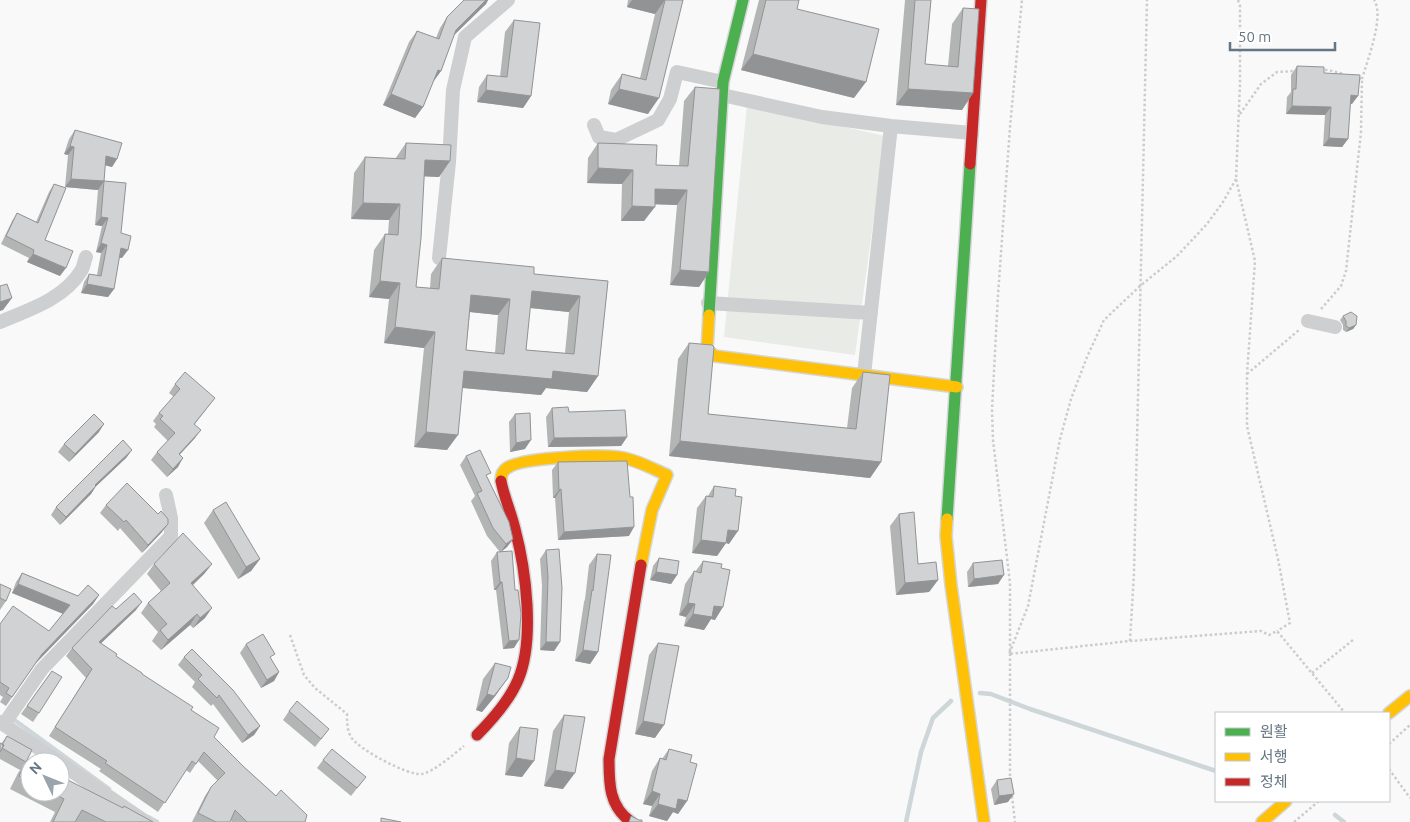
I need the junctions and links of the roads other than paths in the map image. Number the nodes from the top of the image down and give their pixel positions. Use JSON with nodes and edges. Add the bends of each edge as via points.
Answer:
{"nodes":[{"id":1,"x":508,"y":0,"type":"edge"},
{"id":2,"x":743,"y":0,"type":"edge"},
{"id":3,"x":981,"y":0,"type":"edge"},
{"id":4,"x":722,"y":89,"type":"junction"},
{"id":5,"x":594,"y":125,"type":"dead end"},
{"id":6,"x":891,"y":126,"type":"junction"},
{"id":7,"x":972,"y":133,"type":"junction"},
{"id":8,"x":86,"y":257,"type":"dead end"},
{"id":9,"x":439,"y":258,"type":"dead end"},
{"id":10,"x":708,"y":303,"type":"junction"},
{"id":11,"x":871,"y":313,"type":"junction"},
{"id":12,"x":0,"y":322,"type":"edge"},
{"id":13,"x":1308,"y":322,"type":"road end"},
{"id":14,"x":1335,"y":328,"type":"dead end"},
{"id":15,"x":864,"y":375,"type":"junction"},
{"id":16,"x":958,"y":387,"type":"junction"},
{"id":17,"x":166,"y":495,"type":"dead end"},
{"id":18,"x":1410,"y":696,"type":"edge"},
{"id":19,"x":1390,"y":713,"type":"edge"},
{"id":20,"x":2,"y":723,"type":"edge"},
{"id":21,"x":477,"y":735,"type":"road end"},
{"id":22,"x":44,"y":752,"type":"edge"},
{"id":23,"x":70,"y":770,"type":"edge"},
{"id":24,"x":1285,"y":802,"type":"edge"},
{"id":25,"x":146,"y":822,"type":"edge"},
{"id":26,"x":631,"y":822,"type":"edge"},
{"id":27,"x":984,"y":822,"type":"edge"},
{"id":28,"x":1262,"y":822,"type":"edge"}],
"edges":[{"from":1,"to":9,"type":"street","via":[[465,37],[452,90],[450,162]]},
{"from":2,"to":4,"type":"street"},
{"from":3,"to":7,"type":"street"},
{"from":4,"to":5,"type":"street","via":[[677,72],[670,99],[658,120],[616,140],[599,137]]},
{"from":4,"to":6,"type":"street","via":[[822,117]]},
{"from":4,"to":10,"type":"street"},
{"from":6,"to":7,"type":"street"},
{"from":6,"to":11,"type":"street"},
{"from":7,"to":16,"type":"street"},
{"from":8,"to":12,"type":"street","via":[[82,271],[65,289],[44,304]]},
{"from":10,"to":11,"type":"street"},
{"from":10,"to":15,"type":"street","via":[[706,350],[715,356]]},
{"from":11,"to":15,"type":"street"},
{"from":13,"to":14,"type":"street"},
{"from":15,"to":16,"type":"street"},
{"from":16,"to":27,"type":"street","via":[[946,536]]},
{"from":17,"to":20,"type":"street","via":[[171,536],[42,669]]},
{"from":18,"to":19,"type":"street"},
{"from":20,"to":22,"type":"street"},
{"from":21,"to":26,"type":"street","via":[[492,720],[522,671],[527,613],[518,540],[501,484],[501,475],[506,468],[524,461],[618,457],[667,475],[646,534],[609,759],[609,785],[614,807]]},
{"from":23,"to":25,"type":"street"},
{"from":24,"to":28,"type":"street"}]}
